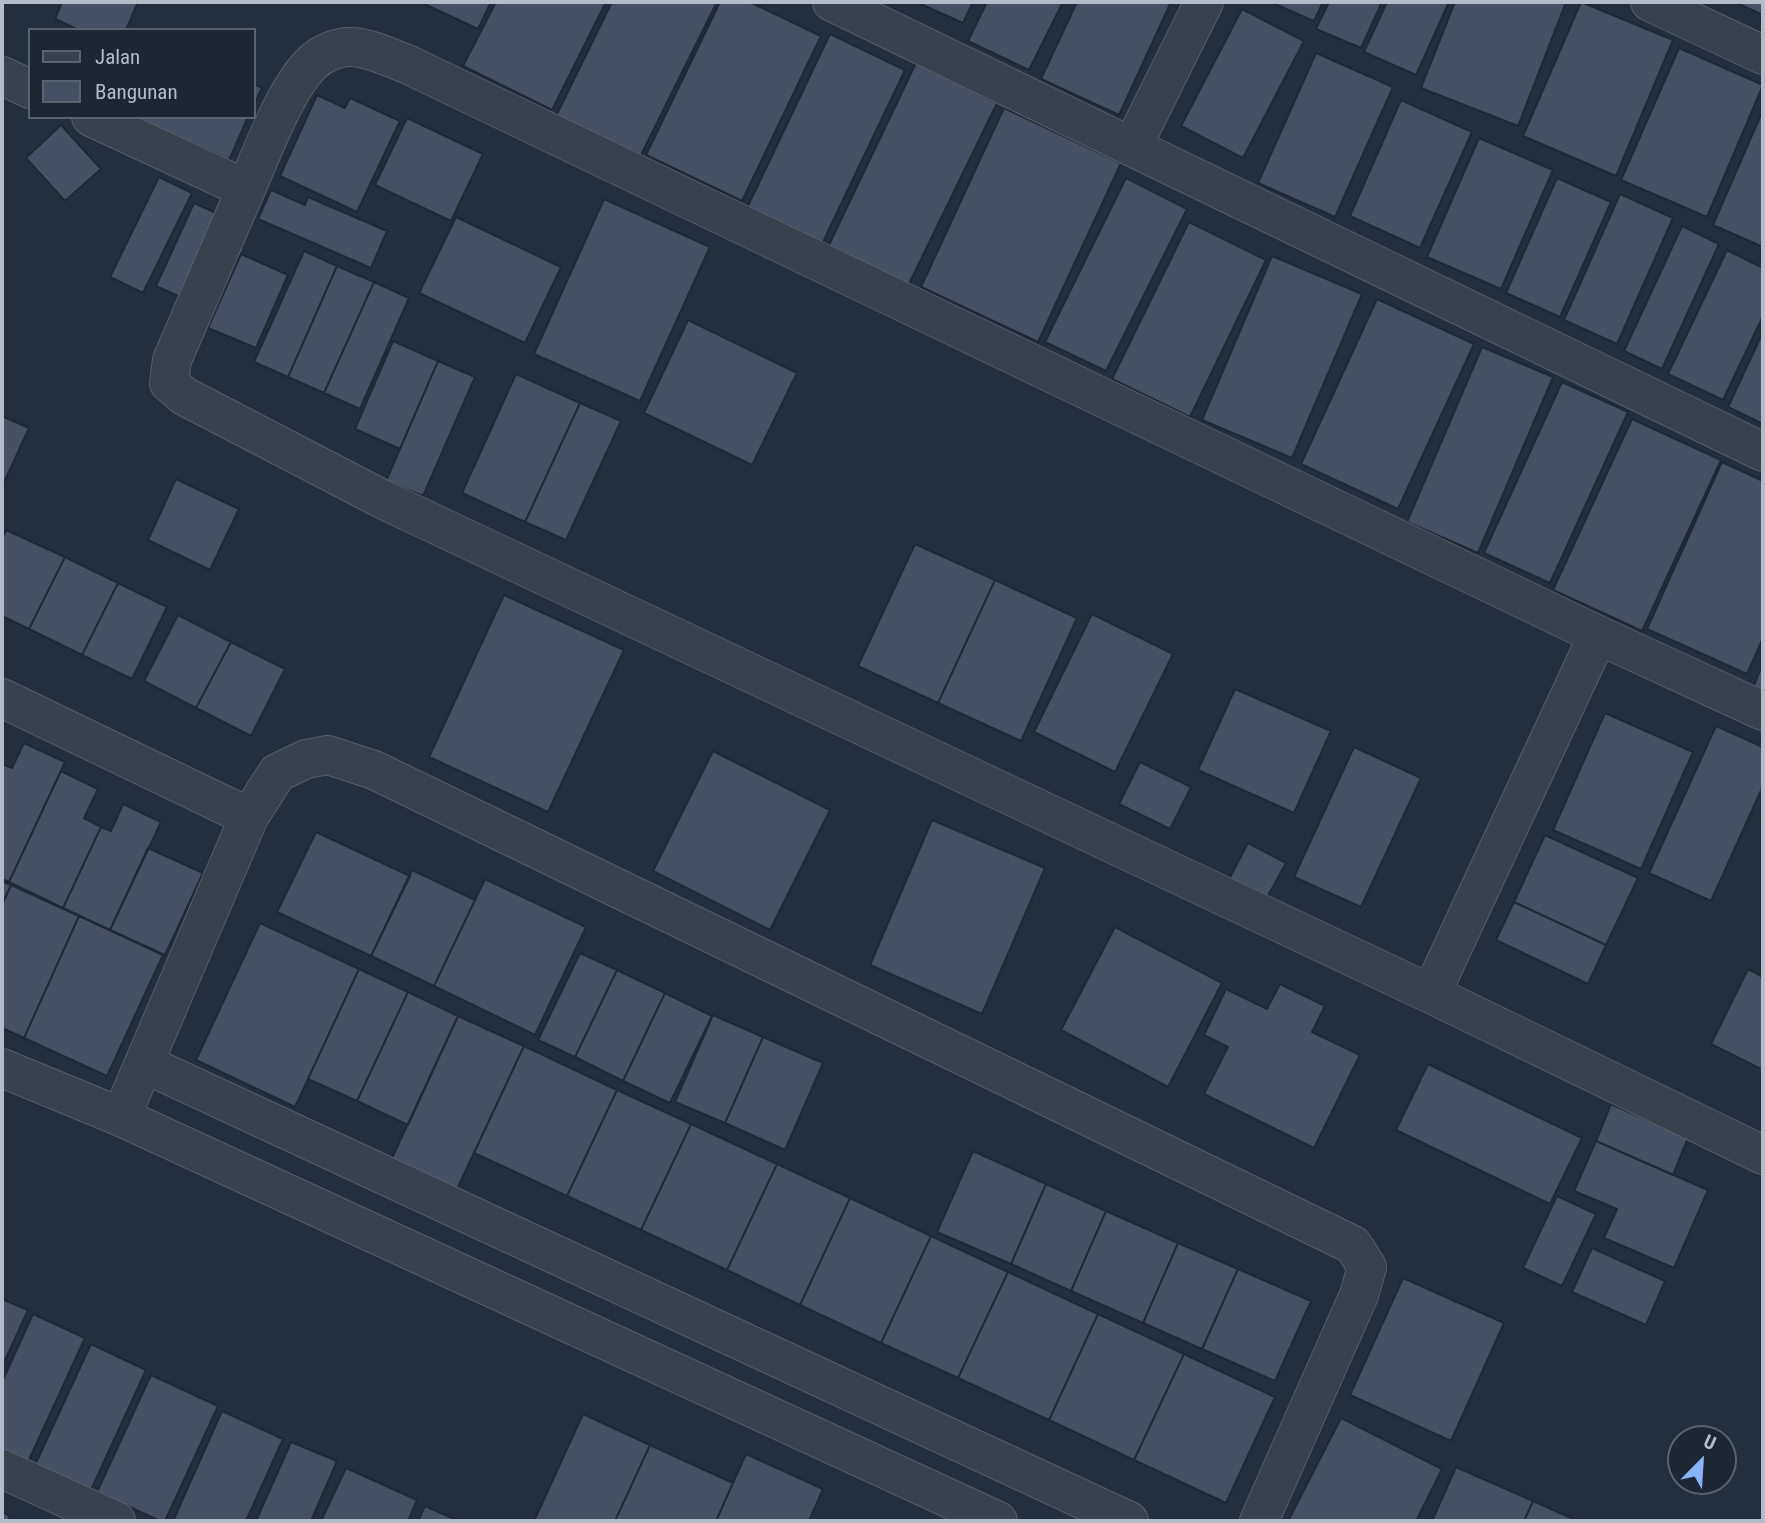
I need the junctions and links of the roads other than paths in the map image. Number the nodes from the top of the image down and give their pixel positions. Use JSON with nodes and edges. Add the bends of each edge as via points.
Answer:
{"nodes":[{"id":1,"x":832,"y":2,"type":"edge"},
{"id":2,"x":1204,"y":2,"type":"edge"},
{"id":3,"x":1650,"y":2,"type":"edge"},
{"id":4,"x":1763,"y":54,"type":"edge"},
{"id":5,"x":2,"y":76,"type":"edge"},
{"id":6,"x":28,"y":88,"type":"edge"},
{"id":7,"x":95,"y":119,"type":"edge"},
{"id":8,"x":1132,"y":148,"type":"junction"},
{"id":9,"x":246,"y":189,"type":"junction"},
{"id":10,"x":1763,"y":452,"type":"edge"},
{"id":11,"x":1598,"y":635,"type":"junction"},
{"id":12,"x":2,"y":698,"type":"edge"},
{"id":13,"x":1763,"y":710,"type":"edge"},
{"id":14,"x":249,"y":817,"type":"junction"},
{"id":15,"x":1431,"y":994,"type":"junction"},
{"id":16,"x":145,"y":1064,"type":"junction"},
{"id":17,"x":2,"y":1068,"type":"edge"},
{"id":18,"x":121,"y":1117,"type":"junction"},
{"id":19,"x":1763,"y":1155,"type":"edge"},
{"id":20,"x":2,"y":1469,"type":"edge"},
{"id":21,"x":978,"y":1517,"type":"edge"},
{"id":22,"x":116,"y":1521,"type":"edge"},
{"id":23,"x":1129,"y":1521,"type":"edge"},
{"id":24,"x":1259,"y":1521,"type":"edge"}],
"edges":[{"from":1,"to":8,"type":"street"},
{"from":2,"to":8,"type":"street"},
{"from":3,"to":4,"type":"street"},
{"from":5,"to":6,"type":"street"},
{"from":7,"to":9,"type":"street"},
{"from":8,"to":10,"type":"street"},
{"from":9,"to":11,"type":"street","via":[[296,84],[312,62],[330,51],[350,47],[370,51],[409,65]]},
{"from":9,"to":15,"type":"street","via":[[172,360],[169,383],[184,396],[386,501]]},
{"from":11,"to":13,"type":"street"},
{"from":11,"to":15,"type":"street"},
{"from":12,"to":14,"type":"street"},
{"from":14,"to":16,"type":"street"},
{"from":14,"to":24,"type":"street","via":[[277,773],[306,759],[328,755],[374,770],[1353,1245],[1367,1267],[1359,1295]]},
{"from":15,"to":19,"type":"street"},
{"from":16,"to":18,"type":"street"},
{"from":16,"to":23,"type":"street"},
{"from":17,"to":18,"type":"street"},
{"from":18,"to":21,"type":"street"},
{"from":20,"to":22,"type":"street"}]}
